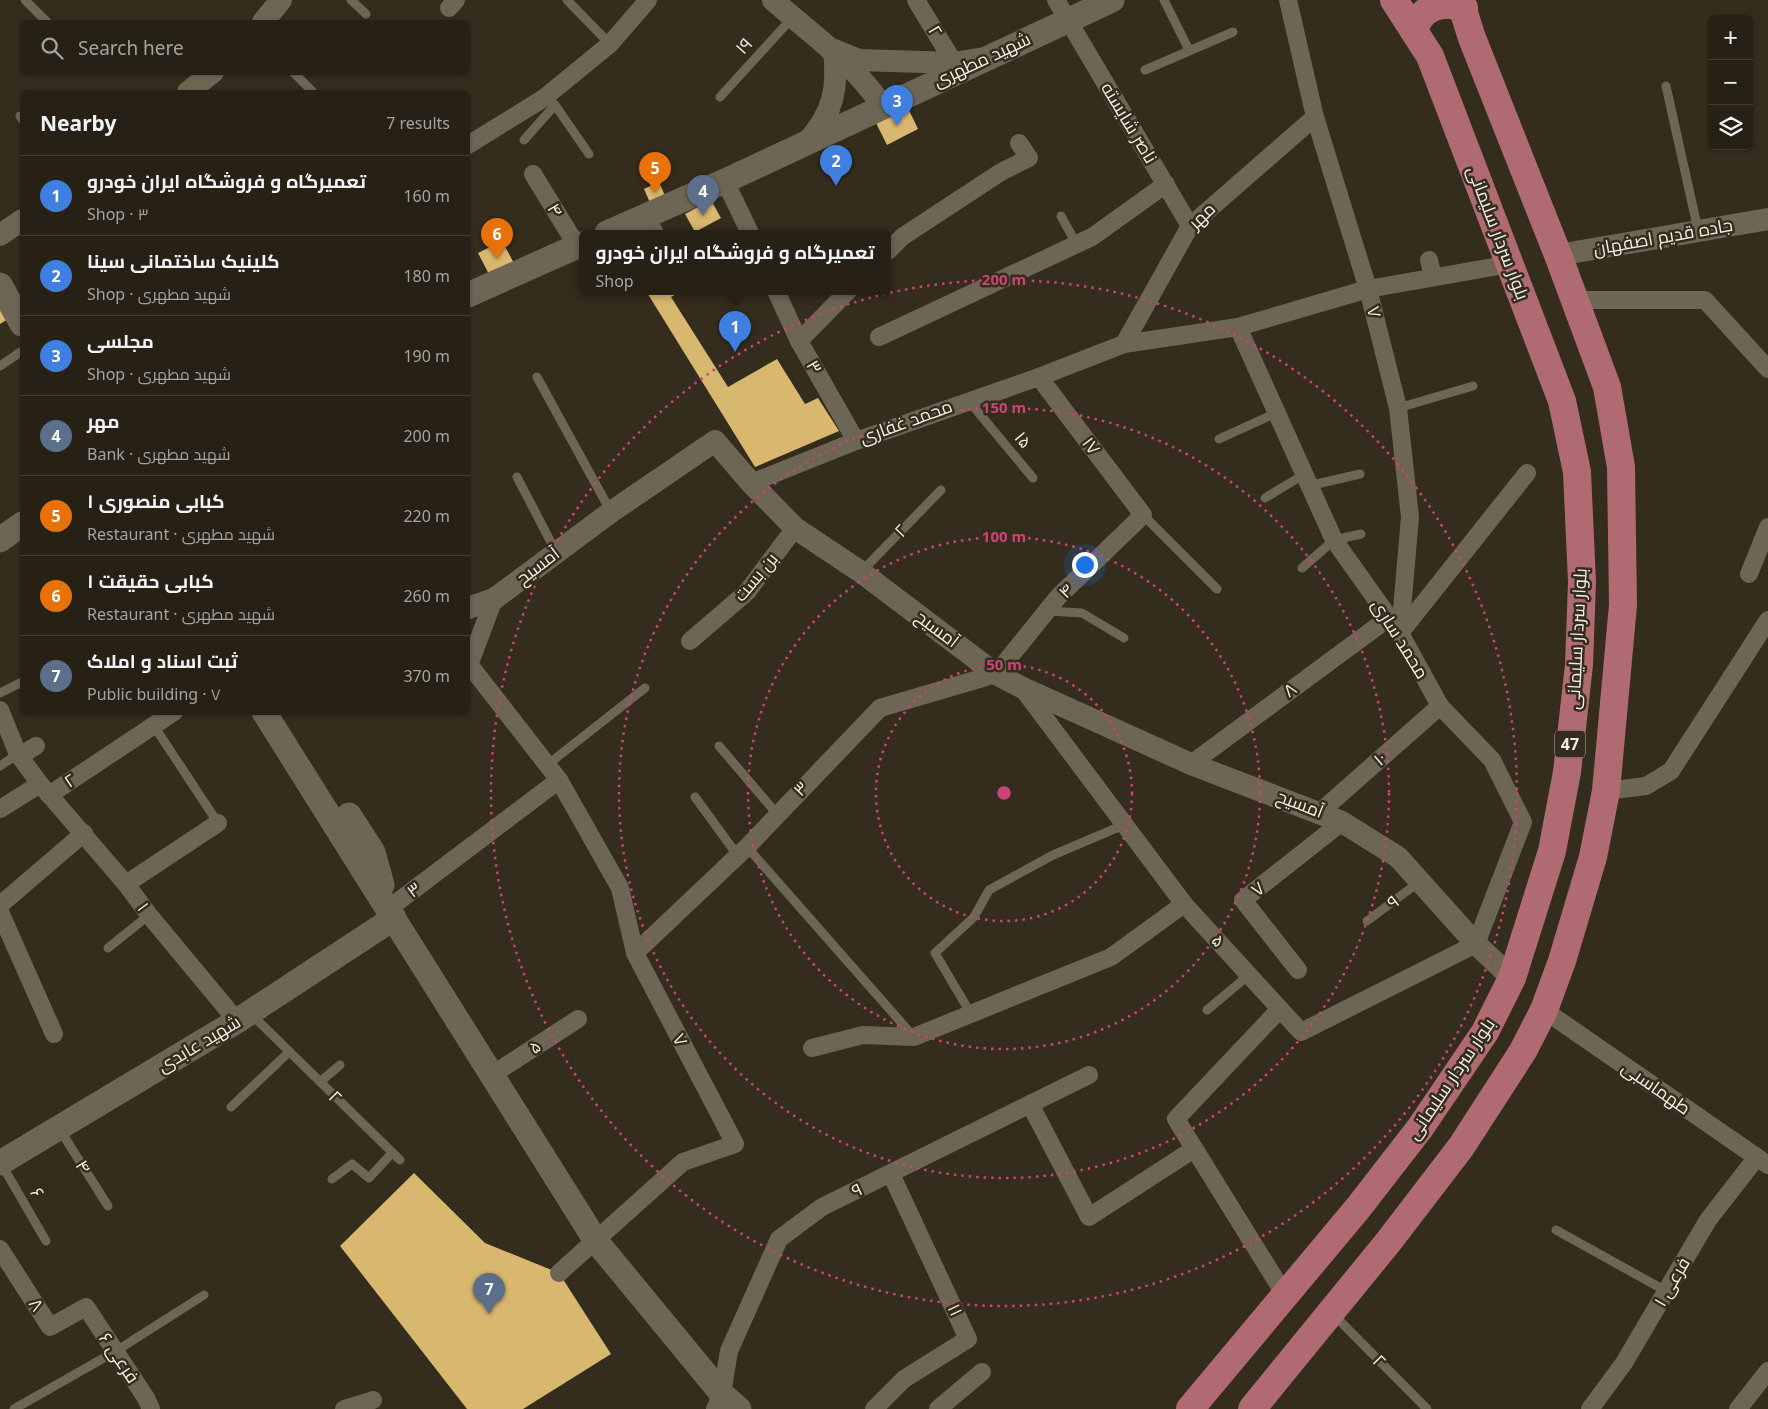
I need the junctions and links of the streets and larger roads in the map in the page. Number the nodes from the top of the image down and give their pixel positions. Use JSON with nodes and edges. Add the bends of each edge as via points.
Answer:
{"nodes":[{"id":1,"x":280,"y":0,"type":"edge"},
{"id":2,"x":648,"y":0,"type":"edge"},
{"id":3,"x":773,"y":0,"type":"edge"},
{"id":4,"x":916,"y":0,"type":"edge"},
{"id":5,"x":1112,"y":0,"type":"edge"},
{"id":6,"x":1288,"y":0,"type":"edge"},
{"id":7,"x":1394,"y":0,"type":"edge"},
{"id":8,"x":1462,"y":4,"type":"edge"},
{"id":9,"x":1062,"y":10,"type":"edge"},
{"id":10,"x":265,"y":20,"type":"edge"},
{"id":11,"x":1414,"y":31,"type":"junction"},
{"id":12,"x":834,"y":50,"type":"junction"},
{"id":13,"x":988,"y":58,"type":"junction"},
{"id":14,"x":954,"y":63,"type":"junction"},
{"id":15,"x":209,"y":75,"type":"edge"},
{"id":16,"x":190,"y":90,"type":"edge"},
{"id":17,"x":886,"y":110,"type":"junction"},
{"id":18,"x":1315,"y":117,"type":"junction"},
{"id":19,"x":808,"y":141,"type":"junction"},
{"id":20,"x":1019,"y":142,"type":"dead end"},
{"id":21,"x":470,"y":144,"type":"edge"},
{"id":22,"x":533,"y":174,"type":"dead end"},
{"id":23,"x":726,"y":181,"type":"junction"},
{"id":24,"x":1166,"y":184,"type":"junction"},
{"id":25,"x":1768,"y":219,"type":"edge"},
{"id":26,"x":20,"y":221,"type":"edge"},
{"id":27,"x":650,"y":225,"type":"edge"},
{"id":28,"x":1190,"y":226,"type":"junction"},
{"id":29,"x":622,"y":230,"type":"edge"},
{"id":30,"x":749,"y":230,"type":"edge"},
{"id":31,"x":0,"y":235,"type":"edge"},
{"id":32,"x":579,"y":243,"type":"edge"},
{"id":33,"x":579,"y":245,"type":"edge"},
{"id":34,"x":891,"y":248,"type":"edge"},
{"id":35,"x":1558,"y":255,"type":"junction"},
{"id":36,"x":1510,"y":264,"type":"junction"},
{"id":37,"x":0,"y":285,"type":"edge"},
{"id":38,"x":1368,"y":289,"type":"junction"},
{"id":39,"x":470,"y":294,"type":"edge"},
{"id":40,"x":778,"y":295,"type":"edge"},
{"id":41,"x":844,"y":295,"type":"edge"},
{"id":42,"x":1574,"y":300,"type":"junction"},
{"id":43,"x":20,"y":320,"type":"edge"},
{"id":44,"x":1238,"y":327,"type":"junction"},
{"id":45,"x":879,"y":337,"type":"dead end"},
{"id":46,"x":799,"y":341,"type":"junction"},
{"id":47,"x":1124,"y":344,"type":"junction"},
{"id":48,"x":1768,"y":369,"type":"edge"},
{"id":49,"x":1039,"y":376,"type":"junction"},
{"id":50,"x":856,"y":440,"type":"junction"},
{"id":51,"x":1527,"y":473,"type":"dead end"},
{"id":52,"x":751,"y":484,"type":"junction"},
{"id":53,"x":1143,"y":515,"type":"joint"},
{"id":54,"x":20,"y":525,"type":"edge"},
{"id":55,"x":1768,"y":527,"type":"edge"},
{"id":56,"x":795,"y":528,"type":"junction"},
{"id":57,"x":0,"y":540,"type":"edge"},
{"id":58,"x":1749,"y":574,"type":"dead end"},
{"id":59,"x":494,"y":600,"type":"junction"},
{"id":60,"x":470,"y":607,"type":"edge"},
{"id":61,"x":1390,"y":617,"type":"junction"},
{"id":62,"x":1768,"y":620,"type":"edge"},
{"id":63,"x":1400,"y":633,"type":"junction"},
{"id":64,"x":690,"y":641,"type":"dead end"},
{"id":65,"x":470,"y":659,"type":"edge"},
{"id":66,"x":470,"y":667,"type":"edge"},
{"id":67,"x":996,"y":674,"type":"junction"},
{"id":68,"x":1023,"y":688,"type":"junction"},
{"id":69,"x":1440,"y":706,"type":"junction"},
{"id":70,"x":0,"y":710,"type":"edge"},
{"id":71,"x":170,"y":715,"type":"edge"},
{"id":72,"x":266,"y":715,"type":"edge"},
{"id":73,"x":285,"y":715,"type":"edge"},
{"id":74,"x":36,"y":746,"type":"dead end"},
{"id":75,"x":19,"y":755,"type":"junction"},
{"id":76,"x":1191,"y":764,"type":"junction"},
{"id":77,"x":559,"y":780,"type":"junction"},
{"id":78,"x":44,"y":789,"type":"junction"},
{"id":79,"x":1606,"y":791,"type":"junction"},
{"id":80,"x":0,"y":809,"type":"edge"},
{"id":81,"x":1320,"y":812,"type":"junction"},
{"id":82,"x":1342,"y":822,"type":"junction"},
{"id":83,"x":218,"y":823,"type":"road end"},
{"id":84,"x":84,"y":833,"type":"junction"},
{"id":85,"x":126,"y":884,"type":"junction"},
{"id":86,"x":1184,"y":904,"type":"junction"},
{"id":87,"x":0,"y":905,"type":"edge"},
{"id":88,"x":388,"y":908,"type":"junction"},
{"id":89,"x":0,"y":912,"type":"edge"},
{"id":90,"x":1476,"y":944,"type":"junction"},
{"id":91,"x":635,"y":953,"type":"junction"},
{"id":92,"x":1298,"y":970,"type":"dead end"},
{"id":93,"x":1512,"y":978,"type":"junction"},
{"id":94,"x":1280,"y":1010,"type":"junction"},
{"id":95,"x":1544,"y":1010,"type":"junction"},
{"id":96,"x":244,"y":1017,"type":"junction"},
{"id":97,"x":578,"y":1019,"type":"dead end"},
{"id":98,"x":54,"y":1034,"type":"dead end"},
{"id":99,"x":812,"y":1048,"type":"dead end"},
{"id":100,"x":492,"y":1074,"type":"junction"},
{"id":101,"x":1090,"y":1075,"type":"dead end"},
{"id":102,"x":1030,"y":1104,"type":"junction"},
{"id":103,"x":1194,"y":1149,"type":"junction"},
{"id":104,"x":1762,"y":1161,"type":"edge"},
{"id":105,"x":0,"y":1163,"type":"edge"},
{"id":106,"x":891,"y":1174,"type":"junction"},
{"id":107,"x":596,"y":1241,"type":"junction"},
{"id":108,"x":0,"y":1249,"type":"edge"},
{"id":109,"x":559,"y":1273,"type":"dead end"},
{"id":110,"x":1285,"y":1296,"type":"junction"},
{"id":111,"x":86,"y":1307,"type":"joint"},
{"id":112,"x":1768,"y":1371,"type":"edge"},
{"id":113,"x":982,"y":1372,"type":"dead end"},
{"id":114,"x":373,"y":1400,"type":"dead end"},
{"id":115,"x":725,"y":1404,"type":"edge"},
{"id":116,"x":151,"y":1409,"type":"edge"},
{"id":117,"x":344,"y":1409,"type":"edge"},
{"id":118,"x":874,"y":1409,"type":"edge"},
{"id":119,"x":938,"y":1409,"type":"edge"},
{"id":120,"x":1190,"y":1409,"type":"edge"},
{"id":121,"x":1252,"y":1409,"type":"edge"},
{"id":122,"x":1590,"y":1409,"type":"edge"},
{"id":123,"x":1738,"y":1409,"type":"edge"}],
"edges":[{"from":1,"to":10,"type":"street"},
{"from":2,"to":21,"type":"street","via":[[610,44],[550,101]]},
{"from":3,"to":12,"type":"street"},
{"from":4,"to":14,"type":"street","name":"۲"},
{"from":5,"to":9,"type":"main road","name":"شهید مطهری"},
{"from":6,"to":18,"type":"street","name":"۷"},
{"from":7,"to":11,"type":"highway","name":"بلوار سردار سلیمانی","number":"47"},
{"from":8,"to":11,"type":"highway","via":[[1432,6],[1419,16]]},
{"from":8,"to":35,"type":"highway","number":"47","via":[[1472,38]]},
{"from":9,"to":13,"type":"main road","name":"شهید مطهری"},
{"from":9,"to":24,"type":"street","name":"ناصر شایسته"},
{"from":11,"to":36,"type":"highway","name":"بلوار سردار سلیمانی","number":"47","via":[[1430,56]]},
{"from":12,"to":14,"type":"street","via":[[859,60]]},
{"from":12,"to":17,"type":"street","via":[[868,84]]},
{"from":12,"to":19,"type":"street","via":[[836,79],[831,105],[822,125]]},
{"from":13,"to":14,"type":"street"},
{"from":13,"to":17,"type":"main road","name":"شهید مطهری"},
{"from":15,"to":16,"type":"street"},
{"from":17,"to":19,"type":"main road","name":"شهید مطهری"},
{"from":18,"to":28,"type":"street","name":"مهر"},
{"from":18,"to":38,"type":"street","name":"۷"},
{"from":19,"to":23,"type":"main road","name":"شهید مطهری"},
{"from":20,"to":34,"type":"street","via":[[1029,158],[1001,172],[902,237]]},
{"from":22,"to":32,"type":"street","name":"۴"},
{"from":23,"to":27,"type":"main road","name":"شهید مطهری"},
{"from":23,"to":30,"type":"street"},
{"from":24,"to":28,"type":"street","name":"ناصر شایسته"},
{"from":24,"to":45,"type":"street","via":[[1077,245]]},
{"from":25,"to":35,"type":"street","name":"جاده قدیم اصفهان"},
{"from":26,"to":31,"type":"street"},
{"from":27,"to":29,"type":"main road","name":"شهید مطهری"},
{"from":28,"to":47,"type":"street","name":"مهر"},
{"from":33,"to":39,"type":"main road"},
{"from":35,"to":42,"type":"highway","number":"47"},
{"from":36,"to":38,"type":"street","name":"محمد غفاری","via":[[1431,269]]},
{"from":36,"to":93,"type":"highway","name":"بلوار سردار سلیمانی","number":"47","via":[[1562,401],[1577,472],[1582,582],[1579,664],[1567,772],[1552,851]]},
{"from":37,"to":43,"type":"main road"},
{"from":38,"to":44,"type":"street","name":"محمد غفاری"},
{"from":38,"to":63,"type":"street","name":"۷","via":[[1398,408],[1410,517]]},
{"from":40,"to":46,"type":"street","name":"۳"},
{"from":41,"to":46,"type":"street"},
{"from":42,"to":48,"type":"street","via":[[1705,300]]},
{"from":42,"to":79,"type":"highway","number":"47","via":[[1607,387],[1621,467],[1623,605]]},
{"from":44,"to":47,"type":"street","name":"محمد غفاری"},
{"from":44,"to":61,"type":"street","name":"محمد ساری","via":[[1334,540]]},
{"from":46,"to":50,"type":"street","name":"۳"},
{"from":47,"to":49,"type":"street","name":"محمد غفاری"},
{"from":49,"to":50,"type":"street","name":"محمد غفاری"},
{"from":49,"to":53,"type":"street","name":"۱۷"},
{"from":50,"to":52,"type":"street","name":"محمد غفاری"},
{"from":51,"to":63,"type":"street"},
{"from":52,"to":56,"type":"street","name":"آمسیح"},
{"from":52,"to":59,"type":"street","name":"آمسیح","via":[[714,440]]},
{"from":53,"to":67,"type":"street","name":"۴","via":[[1058,598]]},
{"from":54,"to":57,"type":"main road"},
{"from":55,"to":58,"type":"street"},
{"from":56,"to":64,"type":"street","name":"بن بست","via":[[747,592]]},
{"from":56,"to":67,"type":"street","name":"آمسیح","via":[[861,572]]},
{"from":59,"to":60,"type":"street","name":"آمسیح"},
{"from":59,"to":65,"type":"street"},
{"from":61,"to":63,"type":"street","name":"محمد ساری"},
{"from":61,"to":76,"type":"street","name":"۸"},
{"from":62,"to":79,"type":"street","via":[[1671,771],[1646,786]]},
{"from":63,"to":69,"type":"street","name":"محمد ساری"},
{"from":66,"to":77,"type":"street","name":"۷"},
{"from":67,"to":68,"type":"street","name":"آمسیح"},
{"from":67,"to":91,"type":"street","name":"۳","via":[[880,708],[742,851]]},
{"from":68,"to":76,"type":"street","name":"آمسیح"},
{"from":68,"to":86,"type":"street","name":"۵"},
{"from":69,"to":81,"type":"street","name":"۱۰"},
{"from":69,"to":90,"type":"street","name":"محمد ساری","via":[[1492,760],[1523,822]]},
{"from":70,"to":75,"type":"street","name":"۲"},
{"from":71,"to":78,"type":"street","name":"۲"},
{"from":72,"to":88,"type":"main road"},
{"from":73,"to":88,"type":"main road","via":[[373,852]]},
{"from":74,"to":75,"type":"street"},
{"from":75,"to":78,"type":"street","name":"۲"},
{"from":76,"to":81,"type":"street","name":"آمسیح"},
{"from":77,"to":88,"type":"street","name":"۳"},
{"from":77,"to":91,"type":"street","name":"۷","via":[[620,888]]},
{"from":78,"to":80,"type":"street"},
{"from":78,"to":84,"type":"street","name":"۱"},
{"from":79,"to":95,"type":"highway","number":"47","via":[[1593,857]]},
{"from":81,"to":82,"type":"street","name":"آمسیح"},
{"from":82,"to":90,"type":"street","name":"آمسیح","via":[[1398,857]]},
{"from":82,"to":92,"type":"street","name":"۷","via":[[1243,900]]},
{"from":83,"to":85,"type":"street"},
{"from":84,"to":85,"type":"street","name":"۱"},
{"from":84,"to":87,"type":"street"},
{"from":85,"to":96,"type":"street","name":"۱","via":[[149,915]]},
{"from":86,"to":94,"type":"street","name":"۵"},
{"from":86,"to":99,"type":"street","via":[[1111,956],[914,1037],[863,1035]]},
{"from":88,"to":96,"type":"main road","name":"شهید عابدی"},
{"from":88,"to":100,"type":"main road"},
{"from":89,"to":98,"type":"street"},
{"from":90,"to":93,"type":"street","name":"آمسیح"},
{"from":90,"to":94,"type":"street","name":"۵","via":[[1301,1032]]},
{"from":91,"to":107,"type":"street","name":"۷","via":[[735,1144],[683,1162]]},
{"from":93,"to":110,"type":"highway","name":"بلوار سردار سلیمانی","number":"47","via":[[1485,1032],[1420,1128]]},
{"from":94,"to":103,"type":"street","via":[[1176,1120]]},
{"from":95,"to":104,"type":"street","name":"طهماسبی"},
{"from":95,"to":121,"type":"highway","number":"47","via":[[1523,1051],[1461,1147]]},
{"from":96,"to":105,"type":"main road","name":"شهید عابدی"},
{"from":97,"to":100,"type":"street","name":"۵"},
{"from":100,"to":107,"type":"main road"},
{"from":101,"to":102,"type":"street","name":"۹"},
{"from":102,"to":103,"type":"street","via":[[1089,1217]]},
{"from":102,"to":106,"type":"street","name":"۹"},
{"from":103,"to":110,"type":"street"},
{"from":104,"to":122,"type":"street","name":"فرعی ۱","via":[[1708,1220],[1624,1363]]},
{"from":106,"to":115,"type":"street","name":"۹","via":[[822,1207],[779,1239],[729,1351]]},
{"from":106,"to":118,"type":"street","name":"۱۱","via":[[968,1339],[904,1379]]},
{"from":107,"to":109,"type":"street"},
{"from":107,"to":115,"type":"main road"},
{"from":108,"to":111,"type":"street","name":"۸","via":[[50,1327]]},
{"from":110,"to":120,"type":"highway","name":"بلوار سردار سلیمانی","number":"47"},
{"from":111,"to":116,"type":"street","name":"فرعی ۶"},
{"from":112,"to":123,"type":"street"},
{"from":113,"to":119,"type":"street"},
{"from":114,"to":117,"type":"street"}]}
